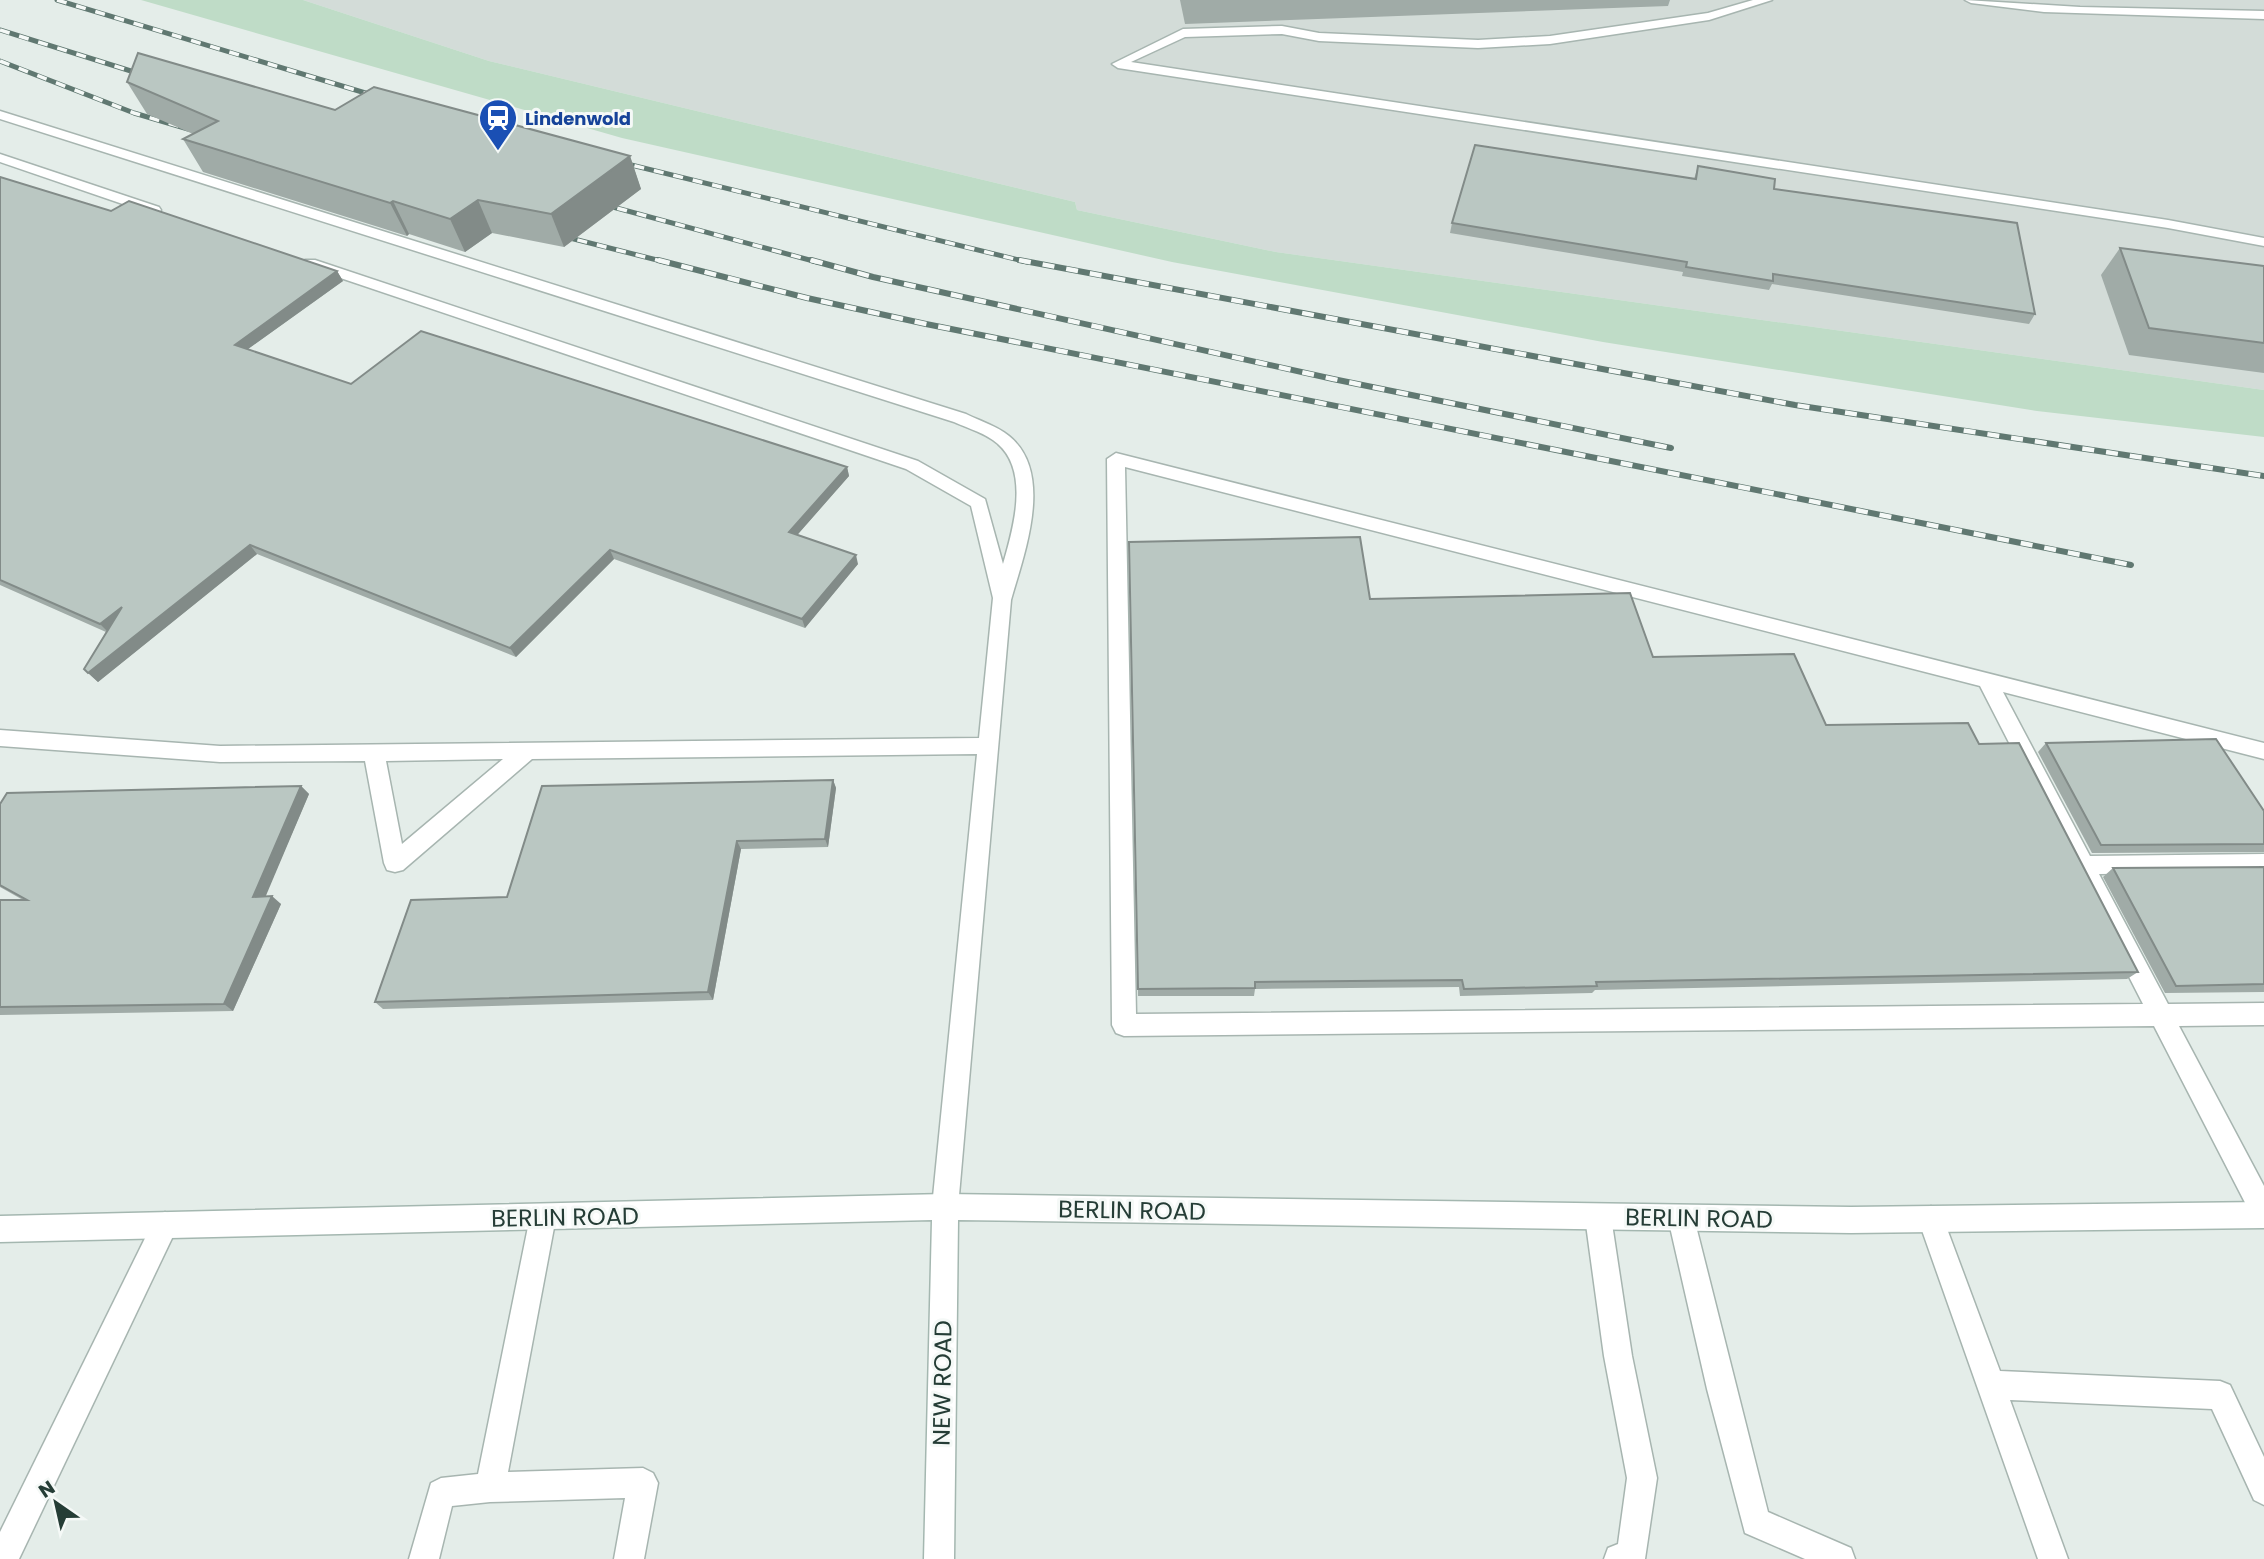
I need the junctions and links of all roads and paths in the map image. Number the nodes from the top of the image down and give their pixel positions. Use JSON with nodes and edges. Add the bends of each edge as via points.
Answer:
{"nodes":[{"id":1,"x":1766,"y":0,"type":"edge"},
{"id":2,"x":1971,"y":0,"type":"edge"},
{"id":3,"x":2264,"y":15,"type":"edge"},
{"id":4,"x":0,"y":114,"type":"edge"},
{"id":5,"x":0,"y":158,"type":"edge"},
{"id":6,"x":163,"y":213,"type":"edge"},
{"id":7,"x":2264,"y":242,"type":"edge"},
{"id":8,"x":292,"y":256,"type":"edge"},
{"id":9,"x":1003,"y":600,"type":"junction"},
{"id":10,"x":1987,"y":680,"type":"junction"},
{"id":11,"x":0,"y":738,"type":"edge"},
{"id":12,"x":989,"y":746,"type":"junction"},
{"id":13,"x":527,"y":751,"type":"junction"},
{"id":14,"x":2264,"y":751,"type":"edge"},
{"id":15,"x":374,"y":753,"type":"junction"},
{"id":16,"x":2264,"y":863,"type":"edge"},
{"id":17,"x":2083,"y":865,"type":"junction"},
{"id":18,"x":2264,"y":1014,"type":"edge"},
{"id":19,"x":2161,"y":1015,"type":"junction"},
{"id":20,"x":945,"y":1207,"type":"junction"},
{"id":21,"x":2264,"y":1214,"type":"edge"},
{"id":22,"x":543,"y":1217,"type":"junction"},
{"id":23,"x":1598,"y":1217,"type":"junction"},
{"id":24,"x":1681,"y":1218,"type":"junction"},
{"id":25,"x":1931,"y":1219,"type":"junction"},
{"id":26,"x":165,"y":1225,"type":"junction"},
{"id":27,"x":0,"y":1229,"type":"edge"},
{"id":28,"x":1990,"y":1385,"type":"junction"},
{"id":29,"x":490,"y":1487,"type":"junction"},
{"id":30,"x":2264,"y":1490,"type":"edge"},
{"id":31,"x":3,"y":1559,"type":"edge"},
{"id":32,"x":424,"y":1559,"type":"edge"},
{"id":33,"x":629,"y":1559,"type":"edge"},
{"id":34,"x":939,"y":1559,"type":"edge"},
{"id":35,"x":1619,"y":1559,"type":"edge"},
{"id":36,"x":1840,"y":1559,"type":"edge"},
{"id":37,"x":2053,"y":1559,"type":"edge"}],
"edges":[{"from":1,"to":7,"type":"street","via":[[1709,16],[1478,44],[1319,37],[1282,30],[1184,33],[1118,64]]},
{"from":2,"to":3,"type":"street","via":[[2070,10],[2210,10]]},
{"from":4,"to":9,"type":"street","via":[[960,418],[1007,442],[1025,475],[1023,523]]},
{"from":5,"to":6,"type":"street"},
{"from":8,"to":9,"type":"street","via":[[912,465],[979,503]]},
{"from":9,"to":12,"type":"street","name":"NEW ROAD"},
{"from":10,"to":14,"type":"street"},
{"from":10,"to":17,"type":"street"},
{"from":10,"to":19,"type":"street","via":[[1116,459],[1124,1025]]},
{"from":11,"to":15,"type":"street","via":[[220,754]]},
{"from":12,"to":13,"type":"street"},
{"from":12,"to":20,"type":"street","name":"NEW ROAD"},
{"from":13,"to":15,"type":"street"},
{"from":13,"to":15,"type":"street","via":[[395,863]]},
{"from":16,"to":17,"type":"street"},
{"from":17,"to":19,"type":"street"},
{"from":18,"to":19,"type":"street"},
{"from":19,"to":21,"type":"street"},
{"from":20,"to":22,"type":"street","name":"BERLIN ROAD"},
{"from":20,"to":23,"type":"street","name":"BERLIN ROAD"},
{"from":20,"to":34,"type":"street","name":"NEW ROAD"},
{"from":21,"to":25,"type":"street","name":"BERLIN ROAD"},
{"from":22,"to":26,"type":"street","name":"BERLIN ROAD"},
{"from":22,"to":29,"type":"street"},
{"from":23,"to":24,"type":"street","name":"BERLIN ROAD"},
{"from":23,"to":35,"type":"street","via":[[1618,1356],[1643,1478],[1632,1553]]},
{"from":24,"to":25,"type":"street","name":"BERLIN ROAD"},
{"from":24,"to":36,"type":"street","via":[[1756,1522]]},
{"from":25,"to":28,"type":"street"},
{"from":26,"to":27,"type":"street","name":"BERLIN ROAD"},
{"from":26,"to":31,"type":"street"},
{"from":28,"to":30,"type":"street","via":[[2220,1395]]},
{"from":28,"to":37,"type":"street"},
{"from":29,"to":32,"type":"street","via":[[441,1493]]},
{"from":29,"to":33,"type":"street","via":[[643,1483]]}]}
